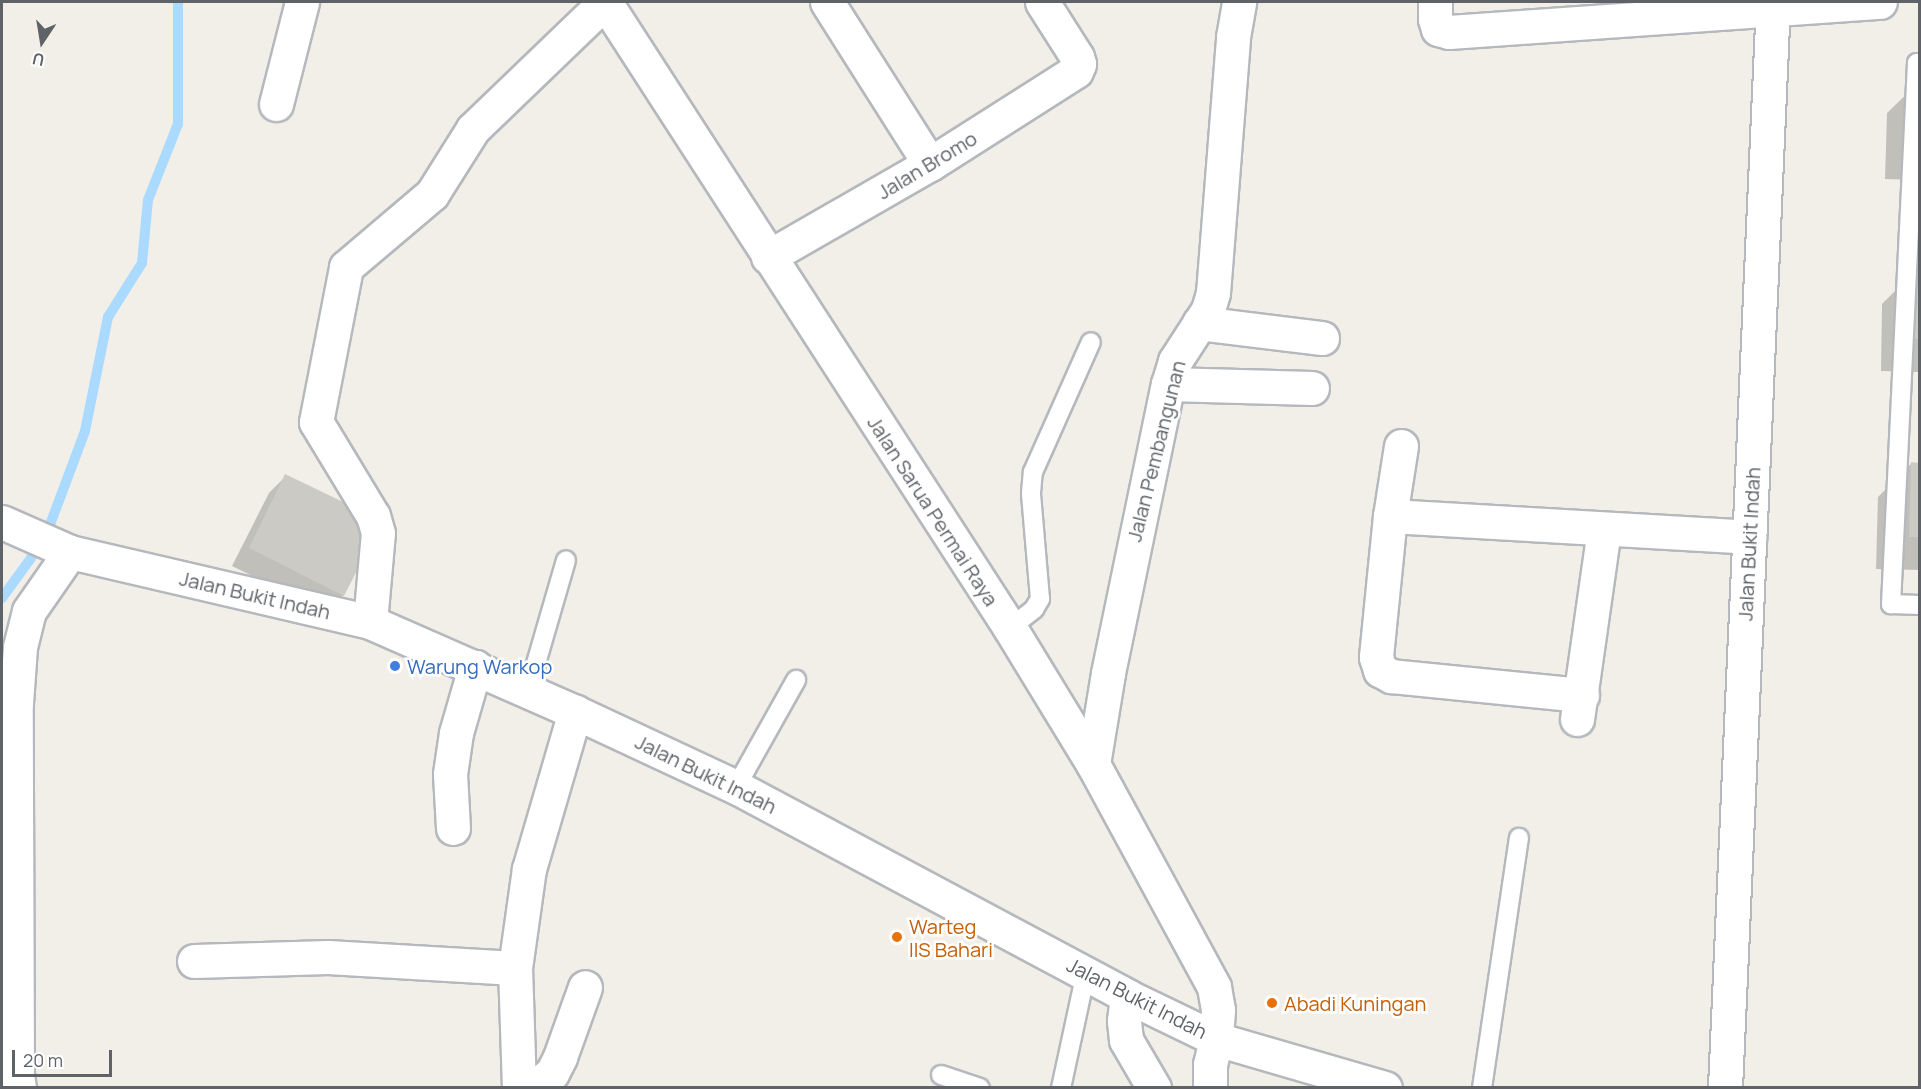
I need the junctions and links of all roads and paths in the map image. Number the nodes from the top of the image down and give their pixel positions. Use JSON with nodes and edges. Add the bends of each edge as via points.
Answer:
{"nodes":[{"id":1,"x":303,"y":2,"type":"edge"},
{"id":2,"x":605,"y":2,"type":"edge"},
{"id":3,"x":827,"y":2,"type":"edge"},
{"id":4,"x":1042,"y":2,"type":"edge"},
{"id":5,"x":1239,"y":2,"type":"edge"},
{"id":6,"x":1435,"y":2,"type":"edge"},
{"id":7,"x":1880,"y":2,"type":"edge"},
{"id":8,"x":1773,"y":6,"type":"edge"},
{"id":9,"x":1590,"y":12,"type":"edge"},
{"id":10,"x":1920,"y":63,"type":"edge"},
{"id":11,"x":276,"y":104,"type":"dead end"},
{"id":12,"x":930,"y":164,"type":"junction"},
{"id":13,"x":768,"y":256,"type":"junction"},
{"id":14,"x":1199,"y":323,"type":"junction"},
{"id":15,"x":1322,"y":338,"type":"dead end"},
{"id":16,"x":1091,"y":342,"type":"dead end"},
{"id":17,"x":1168,"y":384,"type":"junction"},
{"id":18,"x":1312,"y":388,"type":"dead end"},
{"id":19,"x":1401,"y":447,"type":"dead end"},
{"id":20,"x":1390,"y":516,"type":"junction"},
{"id":21,"x":1605,"y":529,"type":"junction"},
{"id":22,"x":36,"y":537,"type":"edge"},
{"id":23,"x":1749,"y":537,"type":"junction"},
{"id":24,"x":566,"y":560,"type":"dead end"},
{"id":25,"x":1920,"y":605,"type":"edge"},
{"id":26,"x":370,"y":622,"type":"junction"},
{"id":27,"x":1010,"y":628,"type":"junction"},
{"id":28,"x":475,"y":668,"type":"junction"},
{"id":29,"x":796,"y":680,"type":"dead end"},
{"id":30,"x":528,"y":691,"type":"junction"},
{"id":31,"x":575,"y":711,"type":"junction"},
{"id":32,"x":1093,"y":764,"type":"junction"},
{"id":33,"x":736,"y":787,"type":"junction"},
{"id":34,"x":453,"y":828,"type":"dead end"},
{"id":35,"x":1519,"y":837,"type":"dead end"},
{"id":36,"x":194,"y":961,"type":"dead end"},
{"id":37,"x":515,"y":968,"type":"junction"},
{"id":38,"x":1086,"y":972,"type":"junction"},
{"id":39,"x":585,"y":987,"type":"dead end"},
{"id":40,"x":1126,"y":996,"type":"junction"},
{"id":41,"x":1216,"y":1039,"type":"junction"},
{"id":42,"x":941,"y":1076,"type":"dead end"},
{"id":43,"x":12,"y":1079,"type":"edge"},
{"id":44,"x":519,"y":1088,"type":"edge"},
{"id":45,"x":528,"y":1088,"type":"edge"},
{"id":46,"x":980,"y":1088,"type":"edge"},
{"id":47,"x":1060,"y":1088,"type":"edge"},
{"id":48,"x":1154,"y":1088,"type":"edge"},
{"id":49,"x":1210,"y":1088,"type":"edge"},
{"id":50,"x":1385,"y":1088,"type":"edge"},
{"id":51,"x":1482,"y":1088,"type":"edge"},
{"id":52,"x":1725,"y":1088,"type":"edge"}],
"edges":[{"from":1,"to":11,"type":"street"},
{"from":2,"to":13,"type":"street","name":"Jalan Sarua Permai Raya"},
{"from":2,"to":26,"type":"street","via":[[473,129],[432,194],[346,267],[316,422],[374,516],[378,533]]},
{"from":3,"to":12,"type":"street"},
{"from":4,"to":12,"type":"street","name":"Jalan Bromo","via":[[1077,57],[1076,71]]},
{"from":5,"to":14,"type":"street","name":"Jalan Pembangunan","via":[[1213,293]]},
{"from":6,"to":9,"type":"street","via":[[1438,29],[1449,32]]},
{"from":7,"to":8,"type":"street"},
{"from":8,"to":9,"type":"street"},
{"from":8,"to":23,"type":"street","name":"Jalan Bukit Indah"},
{"from":10,"to":25,"type":"lane","via":[[1892,604]]},
{"from":12,"to":13,"type":"street","name":"Jalan Bromo"},
{"from":13,"to":27,"type":"street","name":"Jalan Sarua Permai Raya"},
{"from":14,"to":15,"type":"street"},
{"from":14,"to":17,"type":"street","name":"Jalan Pembangunan","via":[[1180,353]]},
{"from":16,"to":27,"type":"lane","via":[[1033,472],[1031,493],[1040,599],[1034,609]]},
{"from":17,"to":18,"type":"street"},
{"from":17,"to":32,"type":"street","name":"Jalan Pembangunan"},
{"from":19,"to":20,"type":"street"},
{"from":20,"to":21,"type":"street"},
{"from":20,"to":21,"type":"street","via":[[1376,657],[1380,670],[1391,676],[1579,707]]},
{"from":21,"to":23,"type":"street"},
{"from":22,"to":26,"type":"street","name":"Jalan Bukit Indah"},
{"from":22,"to":43,"type":"street","via":[[16,703]]},
{"from":23,"to":52,"type":"street","name":"Jalan Bukit Indah"},
{"from":24,"to":30,"type":"lane"},
{"from":26,"to":28,"type":"street","name":"Jalan Bukit Indah"},
{"from":27,"to":32,"type":"street","name":"Jalan Sarua Permai Raya"},
{"from":28,"to":30,"type":"street","name":"Jalan Bukit Indah"},
{"from":28,"to":34,"type":"street","via":[[456,733],[450,774]]},
{"from":29,"to":33,"type":"lane"},
{"from":30,"to":31,"type":"street","name":"Jalan Bukit Indah"},
{"from":31,"to":33,"type":"street","name":"Jalan Bukit Indah"},
{"from":31,"to":37,"type":"street","via":[[529,869]]},
{"from":32,"to":41,"type":"street","name":"Jalan Sarua Permai Raya","via":[[1214,987],[1218,1010]]},
{"from":33,"to":38,"type":"street","name":"Jalan Bukit Indah"},
{"from":35,"to":51,"type":"lane"},
{"from":36,"to":37,"type":"street","via":[[328,957]]},
{"from":37,"to":44,"type":"street"},
{"from":38,"to":40,"type":"street","name":"Jalan Bukit Indah"},
{"from":38,"to":47,"type":"lane"},
{"from":39,"to":45,"type":"street","via":[[552,1073]]},
{"from":40,"to":41,"type":"street","name":"Jalan Bukit Indah"},
{"from":40,"to":48,"type":"street","via":[[1126,1040]]},
{"from":41,"to":49,"type":"street","name":"Jalan Sarua Permai Raya"},
{"from":41,"to":50,"type":"street","name":"Jalan Bukit Indah"},
{"from":42,"to":46,"type":"lane"}]}
